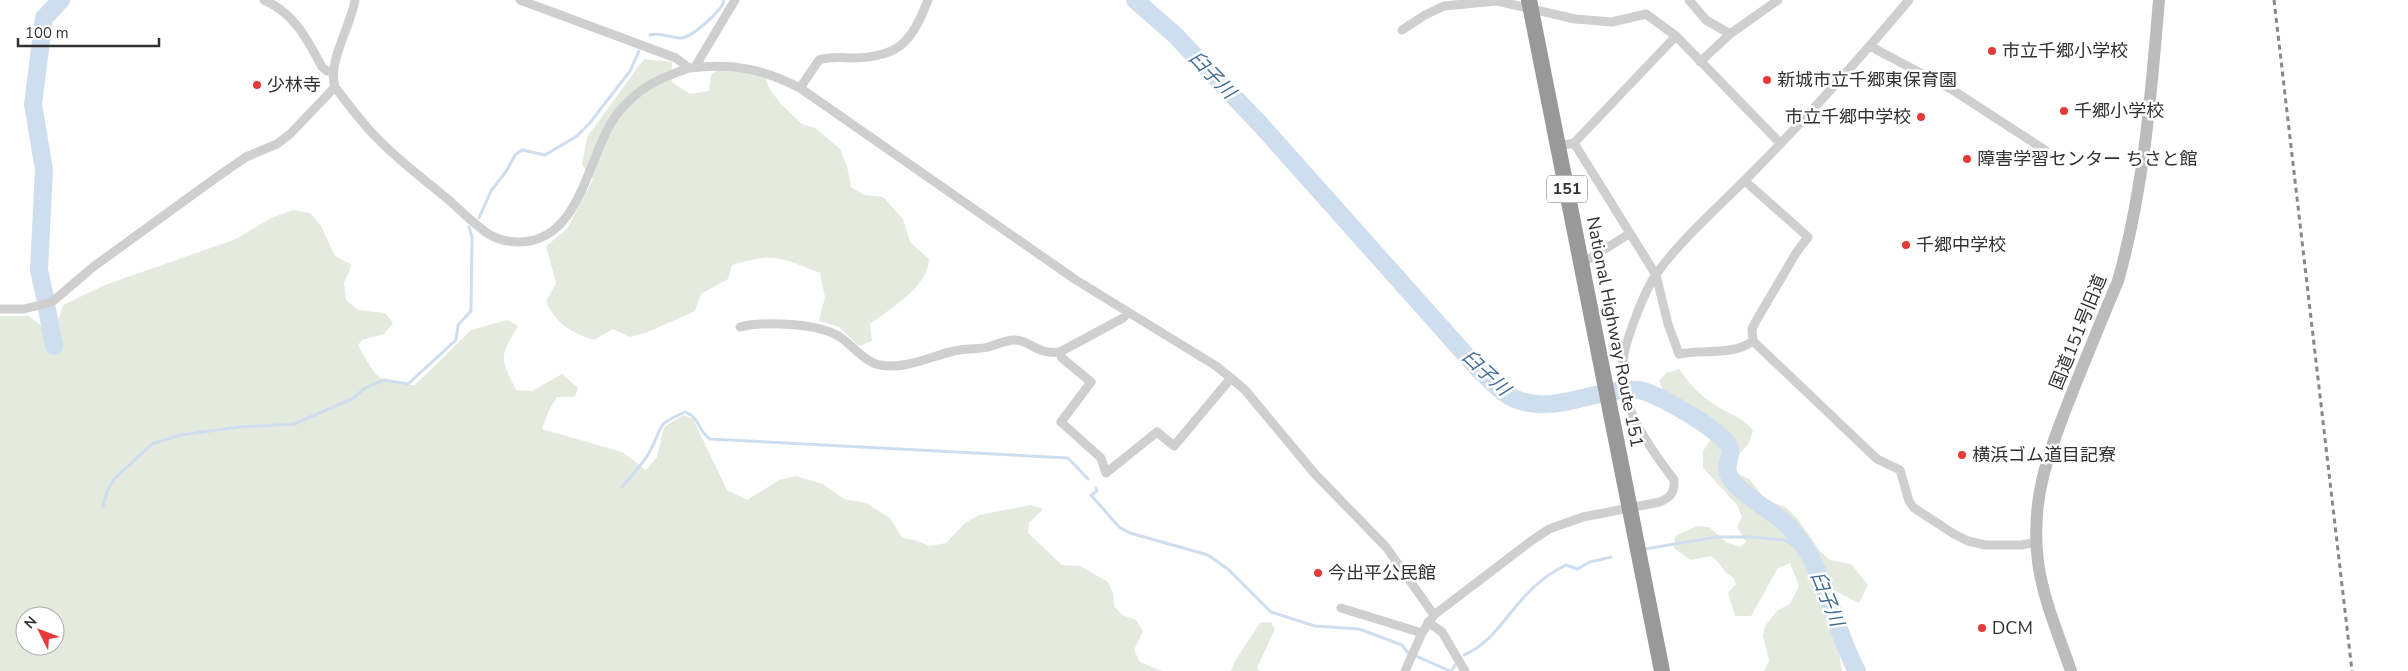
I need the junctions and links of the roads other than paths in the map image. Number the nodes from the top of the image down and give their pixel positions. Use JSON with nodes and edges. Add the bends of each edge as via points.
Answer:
{"nodes":[{"id":1,"x":264,"y":0,"type":"edge"},
{"id":2,"x":355,"y":0,"type":"edge"},
{"id":3,"x":520,"y":0,"type":"edge"},
{"id":4,"x":735,"y":0,"type":"edge"},
{"id":5,"x":928,"y":0,"type":"edge"},
{"id":6,"x":1497,"y":0,"type":"edge"},
{"id":7,"x":1689,"y":0,"type":"edge"},
{"id":8,"x":1778,"y":0,"type":"edge"},
{"id":9,"x":1909,"y":0,"type":"edge"},
{"id":10,"x":2159,"y":0,"type":"edge"},
{"id":11,"x":1530,"y":4,"type":"edge"},
{"id":12,"x":1402,"y":30,"type":"dead end"},
{"id":13,"x":1730,"y":34,"type":"junction"},
{"id":14,"x":1676,"y":36,"type":"junction"},
{"id":15,"x":1871,"y":45,"type":"junction"},
{"id":16,"x":1700,"y":62,"type":"junction"},
{"id":17,"x":692,"y":68,"type":"junction"},
{"id":18,"x":333,"y":71,"type":"junction"},
{"id":19,"x":335,"y":87,"type":"junction"},
{"id":20,"x":800,"y":88,"type":"junction"},
{"id":21,"x":1781,"y":144,"type":"junction"},
{"id":22,"x":1566,"y":145,"type":"junction"},
{"id":23,"x":2045,"y":150,"type":"dead end"},
{"id":24,"x":1745,"y":181,"type":"junction"},
{"id":25,"x":1629,"y":234,"type":"junction"},
{"id":26,"x":1581,"y":264,"type":"junction"},
{"id":27,"x":1656,"y":275,"type":"junction"},
{"id":28,"x":0,"y":309,"type":"edge"},
{"id":29,"x":1127,"y":313,"type":"junction"},
{"id":30,"x":740,"y":328,"type":"dead end"},
{"id":31,"x":1753,"y":341,"type":"junction"},
{"id":32,"x":1060,"y":352,"type":"junction"},
{"id":33,"x":1231,"y":378,"type":"junction"},
{"id":34,"x":1629,"y":508,"type":"junction"},
{"id":35,"x":2037,"y":542,"type":"junction"},
{"id":36,"x":1341,"y":608,"type":"dead end"},
{"id":37,"x":1431,"y":618,"type":"junction"},
{"id":38,"x":1422,"y":632,"type":"junction"},
{"id":39,"x":1405,"y":671,"type":"edge"},
{"id":40,"x":1465,"y":671,"type":"edge"},
{"id":41,"x":1662,"y":671,"type":"edge"},
{"id":42,"x":2070,"y":671,"type":"edge"}],
"edges":[{"from":1,"to":18,"type":"street","via":[[298,26],[322,67]]},
{"from":2,"to":18,"type":"street"},
{"from":3,"to":17,"type":"street","via":[[676,58]]},
{"from":4,"to":17,"type":"street"},
{"from":5,"to":20,"type":"street","via":[[921,21],[900,47],[863,58],[819,60]]},
{"from":6,"to":11,"type":"street"},
{"from":6,"to":12,"type":"street","via":[[1444,6]]},
{"from":7,"to":13,"type":"street","via":[[1706,20]]},
{"from":8,"to":13,"type":"street"},
{"from":9,"to":15,"type":"street"},
{"from":10,"to":35,"type":"street","name":"国道151号旧道","via":[[2150,116],[2131,228],[2118,281],[2042,477]]},
{"from":11,"to":14,"type":"street","via":[[1575,19],[1612,22],[1646,14]]},
{"from":11,"to":22,"type":"highway","name":"National Highway Route 151","number":"151"},
{"from":13,"to":16,"type":"street"},
{"from":14,"to":16,"type":"street"},
{"from":14,"to":22,"type":"street"},
{"from":15,"to":21,"type":"street"},
{"from":15,"to":23,"type":"street","via":[[1951,89]]},
{"from":16,"to":21,"type":"street"},
{"from":17,"to":19,"type":"street","via":[[660,78],[630,100],[616,116],[571,210],[559,228],[528,242],[509,242],[488,234],[374,136]]},
{"from":17,"to":20,"type":"street","via":[[719,64],[758,71]]},
{"from":18,"to":19,"type":"street"},
{"from":19,"to":28,"type":"street","via":[[277,144],[246,158],[217,177],[52,302],[24,310]]},
{"from":20,"to":29,"type":"street","via":[[994,225]]},
{"from":21,"to":24,"type":"street"},
{"from":22,"to":25,"type":"street"},
{"from":22,"to":26,"type":"highway","name":"National Highway Route 151","number":"151"},
{"from":24,"to":27,"type":"street"},
{"from":24,"to":31,"type":"street","via":[[1808,237],[1756,321],[1752,329]]},
{"from":25,"to":26,"type":"street"},
{"from":25,"to":27,"type":"street"},
{"from":26,"to":34,"type":"highway","name":"National Highway Route 151","number":"151"},
{"from":27,"to":31,"type":"street","via":[[1679,354],[1721,351]]},
{"from":27,"to":34,"type":"street","via":[[1624,351],[1624,379],[1628,406],[1639,429],[1674,480],[1675,489],[1669,498],[1660,502]]},
{"from":29,"to":32,"type":"street"},
{"from":29,"to":33,"type":"street"},
{"from":30,"to":32,"type":"street","via":[[778,324],[815,328],[839,336],[880,365],[913,363],[956,350],[988,347],[1012,340],[1023,341],[1038,351]]},
{"from":31,"to":35,"type":"street","via":[[1877,459],[1900,470],[1909,501],[1919,512],[1968,541],[1985,545]]},
{"from":32,"to":33,"type":"street","via":[[1062,358],[1091,382],[1061,422],[1101,458],[1106,473],[1157,432],[1174,446]]},
{"from":33,"to":37,"type":"street","via":[[1245,390],[1315,474],[1386,547]]},
{"from":34,"to":37,"type":"street","via":[[1583,517],[1550,529]]},
{"from":34,"to":41,"type":"highway","name":"National Highway Route 151","number":"151"},
{"from":35,"to":42,"type":"street","name":"国道151号旧道","via":[[2038,563],[2047,599]]},
{"from":36,"to":38,"type":"street"},
{"from":37,"to":38,"type":"street"},
{"from":37,"to":40,"type":"street"},
{"from":38,"to":39,"type":"street"}]}
